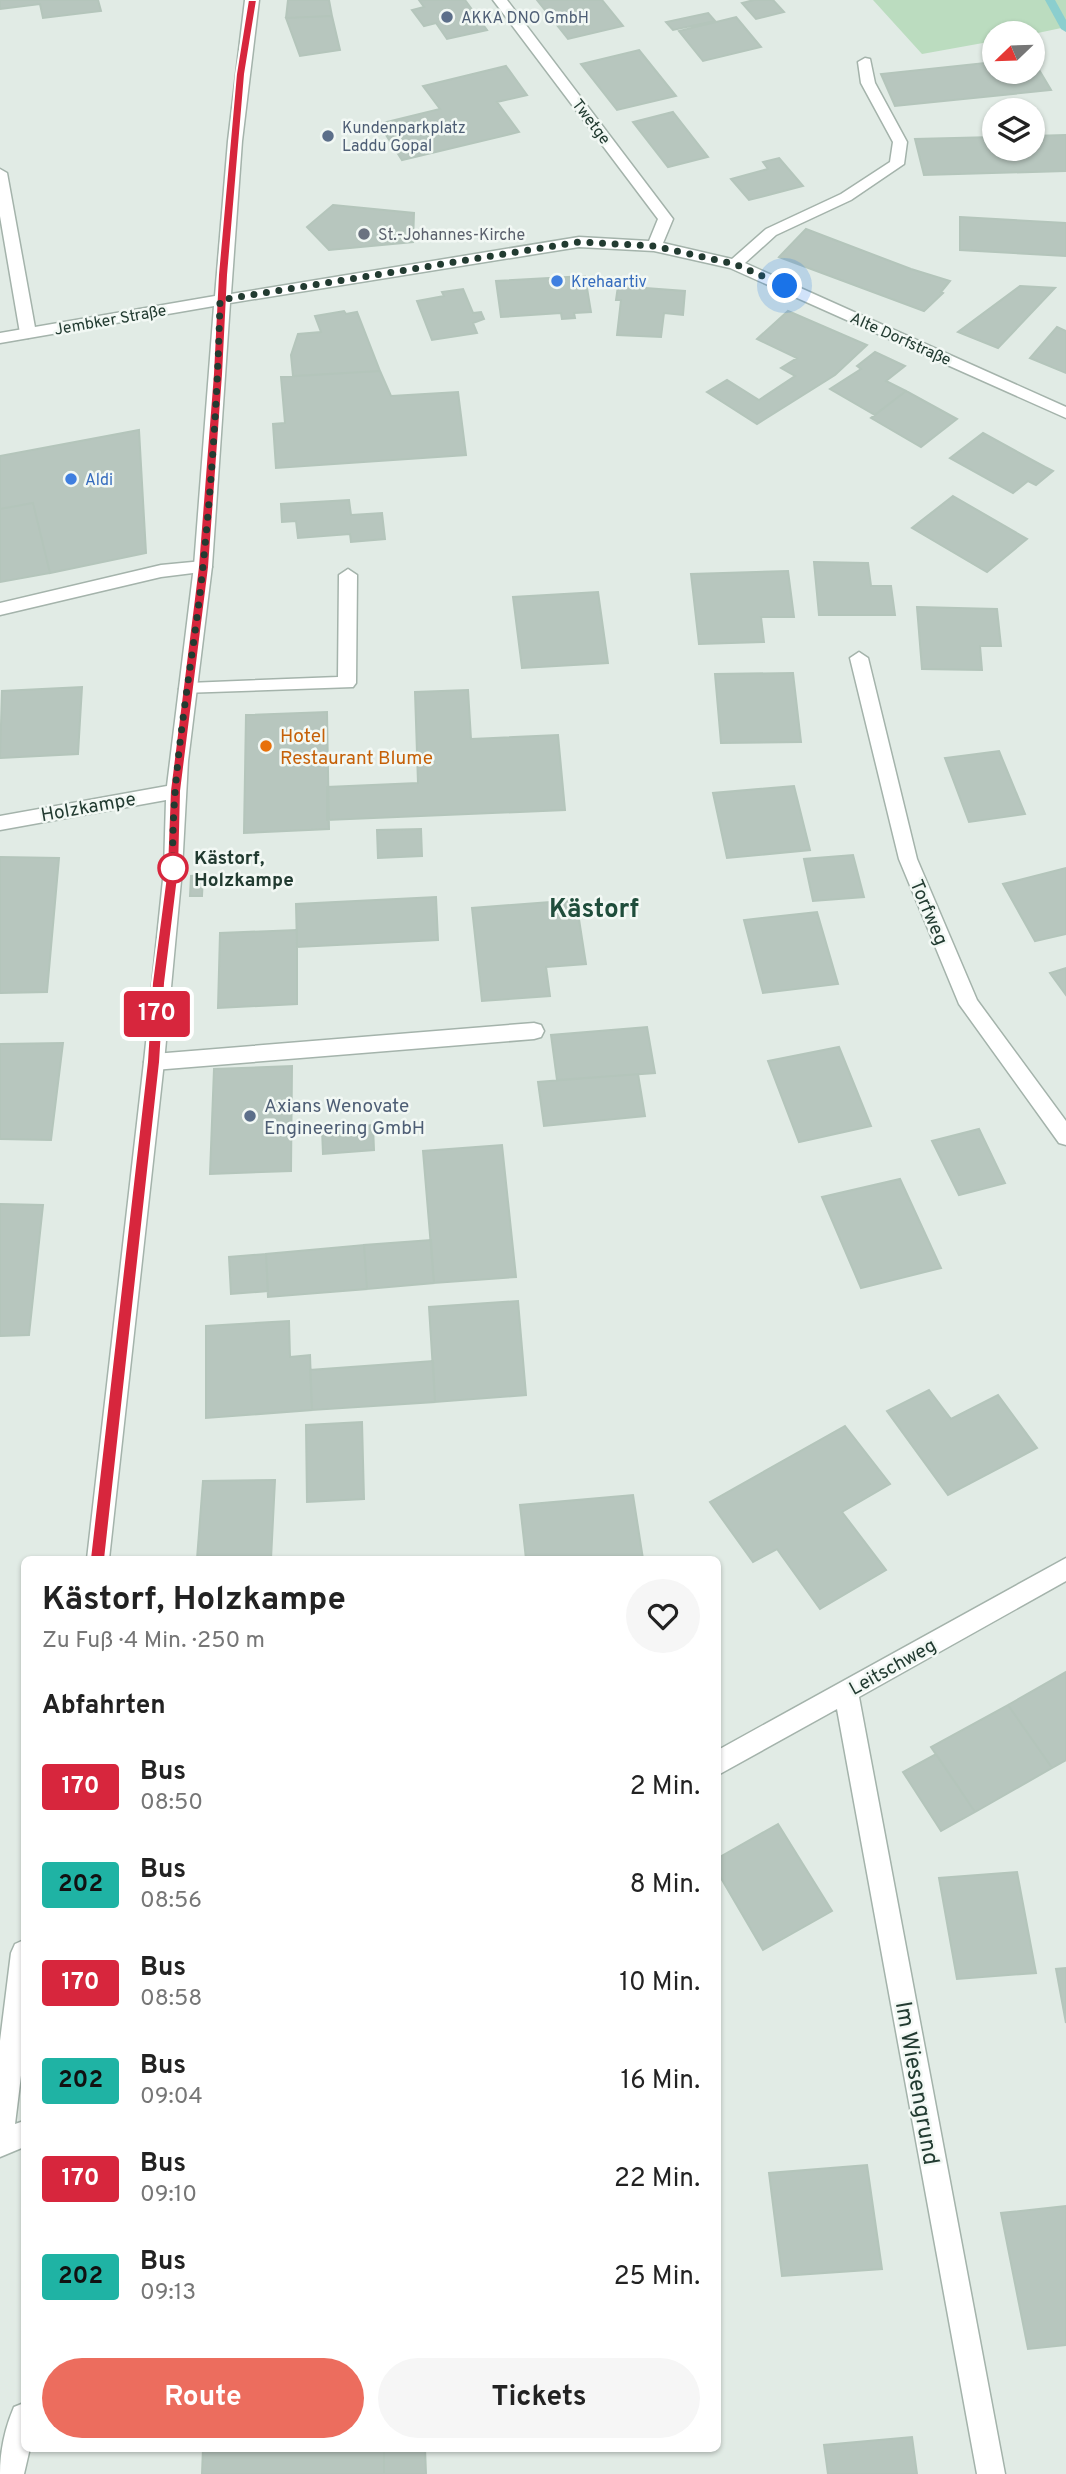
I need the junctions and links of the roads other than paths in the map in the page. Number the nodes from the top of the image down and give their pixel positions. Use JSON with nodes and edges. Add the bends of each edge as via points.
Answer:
{"nodes":[{"id":1,"x":252,"y":0,"type":"edge"},
{"id":2,"x":500,"y":0,"type":"edge"},
{"id":3,"x":865,"y":62,"type":"dead end"},
{"id":4,"x":0,"y":173,"type":"edge"},
{"id":5,"x":654,"y":246,"type":"junction"},
{"id":6,"x":735,"y":264,"type":"junction"},
{"id":7,"x":220,"y":300,"type":"junction"},
{"id":8,"x":28,"y":333,"type":"junction"},
{"id":9,"x":0,"y":338,"type":"edge"},
{"id":10,"x":1066,"y":413,"type":"edge"},
{"id":11,"x":203,"y":567,"type":"junction"},
{"id":12,"x":348,"y":575,"type":"dead end"},
{"id":13,"x":0,"y":609,"type":"edge"},
{"id":14,"x":859,"y":658,"type":"dead end"},
{"id":15,"x":188,"y":688,"type":"junction"},
{"id":16,"x":176,"y":791,"type":"junction"},
{"id":17,"x":0,"y":822,"type":"edge"},
{"id":18,"x":534,"y":1031,"type":"dead end"},
{"id":19,"x":154,"y":1062,"type":"junction"},
{"id":20,"x":1066,"y":1137,"type":"edge"},
{"id":21,"x":98,"y":1556,"type":"edge"},
{"id":22,"x":1066,"y":1569,"type":"edge"},
{"id":23,"x":846,"y":1692,"type":"junction"},
{"id":24,"x":721,"y":1761,"type":"edge"},
{"id":25,"x":21,"y":1977,"type":"edge"},
{"id":26,"x":21,"y":2135,"type":"edge"},
{"id":27,"x":0,"y":2143,"type":"edge"},
{"id":28,"x":21,"y":2429,"type":"edge"},
{"id":29,"x":10,"y":2474,"type":"edge"},
{"id":30,"x":990,"y":2474,"type":"edge"}],
"edges":[{"from":1,"to":7,"type":"street"},
{"from":2,"to":5,"type":"street","name":"Twetge","via":[[666,219]]},
{"from":3,"to":6,"type":"street","via":[[868,83],[900,142],[897,164],[846,197],[771,232]]},
{"from":4,"to":8,"type":"street"},
{"from":5,"to":6,"type":"street","name":"Alte Dorfstraße"},
{"from":5,"to":7,"type":"street","name":"Alte Dorfstraße","via":[[579,242]]},
{"from":6,"to":10,"type":"street","name":"Alte Dorfstraße"},
{"from":7,"to":8,"type":"street","name":"Jembker Straße"},
{"from":7,"to":11,"type":"street"},
{"from":8,"to":9,"type":"street","name":"Jembker Straße"},
{"from":11,"to":13,"type":"street","via":[[161,571]]},
{"from":11,"to":15,"type":"street"},
{"from":12,"to":15,"type":"street","via":[[347,682]]},
{"from":14,"to":20,"type":"street","name":"Torfweg","via":[[908,859],[969,1004]]},
{"from":15,"to":16,"type":"street"},
{"from":16,"to":17,"type":"street","name":"Holzkampe"},
{"from":16,"to":19,"type":"street"},
{"from":18,"to":19,"type":"street"},
{"from":19,"to":21,"type":"street"},
{"from":22,"to":23,"type":"street","name":"Leitschweg"},
{"from":23,"to":24,"type":"street","name":"Leitschweg"},
{"from":23,"to":30,"type":"street","name":"Im Wiesengrund"},
{"from":25,"to":27,"type":"street"},
{"from":26,"to":27,"type":"street"},
{"from":28,"to":29,"type":"street"}]}
